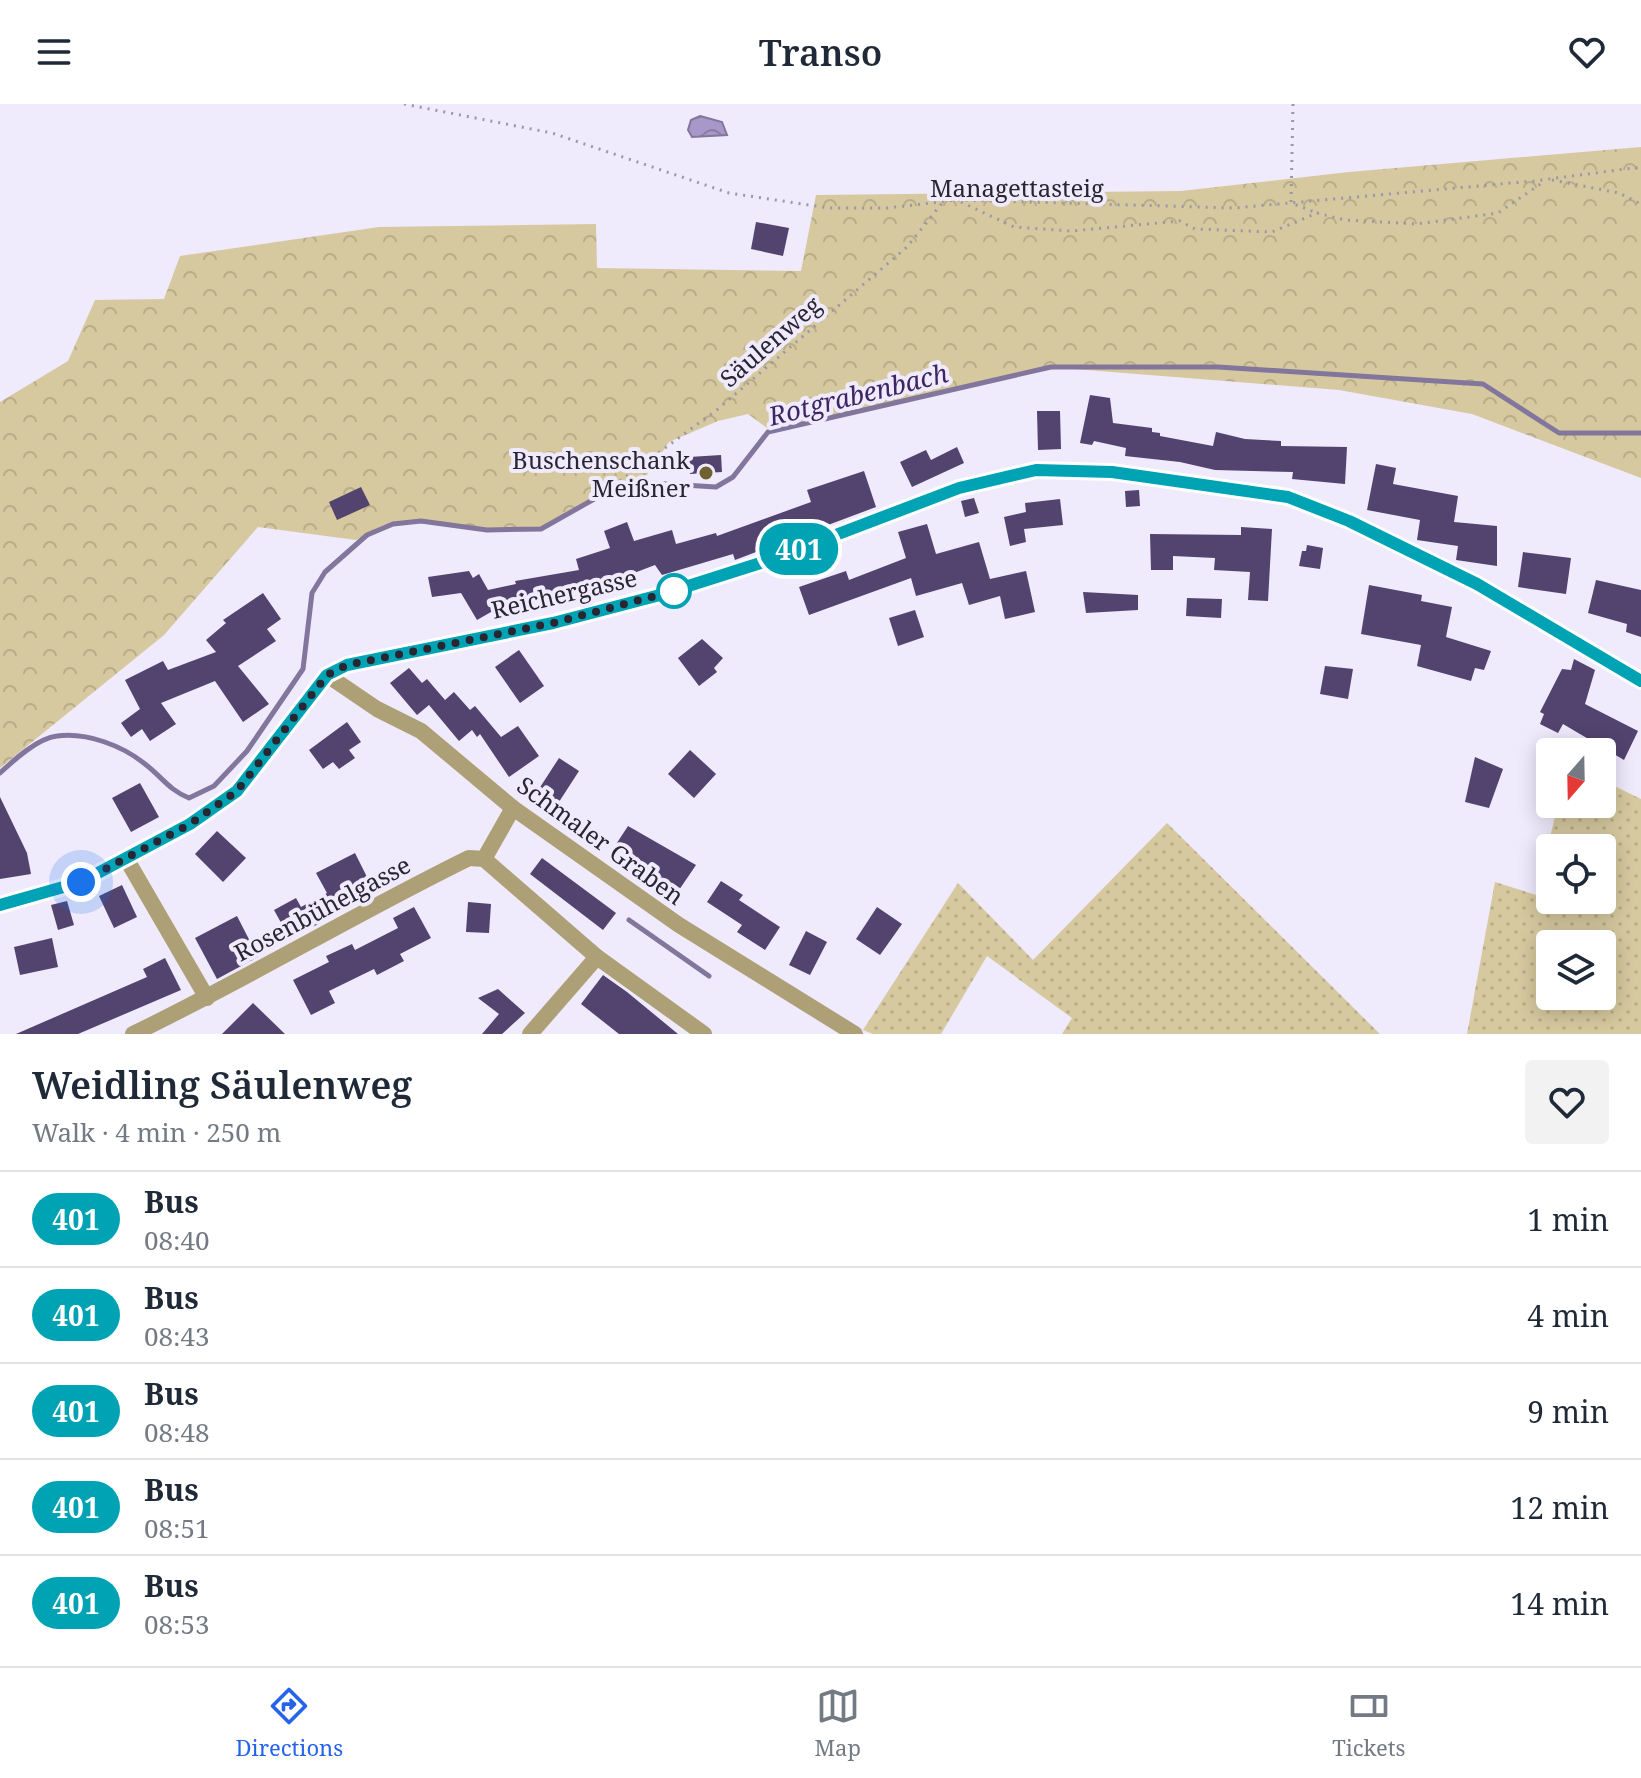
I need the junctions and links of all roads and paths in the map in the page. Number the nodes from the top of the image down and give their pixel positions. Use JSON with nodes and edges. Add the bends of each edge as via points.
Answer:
{"nodes":[{"id":1,"x":404,"y":104,"type":"edge"},
{"id":2,"x":1293,"y":104,"type":"edge"},
{"id":3,"x":1641,"y":167,"type":"edge"},
{"id":4,"x":1548,"y":179,"type":"junction"},
{"id":5,"x":957,"y":200,"type":"junction"},
{"id":6,"x":943,"y":202,"type":"junction"},
{"id":7,"x":1291,"y":203,"type":"junction"},
{"id":8,"x":1641,"y":204,"type":"edge"},
{"id":9,"x":1317,"y":213,"type":"junction"},
{"id":10,"x":626,"y":496,"type":"dead end"},
{"id":11,"x":327,"y":675,"type":"junction"},
{"id":12,"x":1641,"y":681,"type":"edge"},
{"id":13,"x":513,"y":808,"type":"junction"},
{"id":14,"x":484,"y":859,"type":"junction"},
{"id":15,"x":127,"y":860,"type":"junction"},
{"id":16,"x":0,"y":905,"type":"edge"},
{"id":17,"x":597,"y":957,"type":"junction"},
{"id":18,"x":207,"y":998,"type":"junction"},
{"id":19,"x":133,"y":1034,"type":"edge"},
{"id":20,"x":530,"y":1034,"type":"edge"},
{"id":21,"x":704,"y":1034,"type":"edge"},
{"id":22,"x":855,"y":1034,"type":"edge"}],
"edges":[{"from":1,"to":6,"type":"path","name":"Managettasteig","via":[[552,133],[729,193],[829,208]]},
{"from":2,"to":7,"type":"path"},
{"from":3,"to":4,"type":"path","name":"Managettasteig"},
{"from":4,"to":7,"type":"path","name":"Managettasteig"},
{"from":4,"to":8,"type":"path","via":[[1619,193]]},
{"from":4,"to":9,"type":"path","via":[[1498,213],[1417,224]]},
{"from":5,"to":6,"type":"path","name":"Managettasteig"},
{"from":5,"to":7,"type":"path","name":"Managettasteig","via":[[1234,208]]},
{"from":5,"to":9,"type":"path","via":[[1014,227],[1071,231],[1180,221],[1195,229],[1272,232]]},
{"from":6,"to":10,"type":"path","name":"Säulenweg","via":[[907,247],[718,409],[620,481]]},
{"from":7,"to":9,"type":"path"},
{"from":11,"to":12,"type":"street","name":"Reichergasse","via":[[394,653],[553,623],[660,595],[770,560],[959,488],[1036,470],[1112,472],[1288,497],[1477,584]]},
{"from":11,"to":13,"type":"street","name":"Schmaler Graben","via":[[421,731]]},
{"from":11,"to":15,"type":"street","via":[[237,791]]},
{"from":13,"to":14,"type":"street"},
{"from":13,"to":22,"type":"street","name":"Schmaler Graben","via":[[679,925]]},
{"from":14,"to":17,"type":"street"},
{"from":14,"to":18,"type":"street","name":"Rosenbühelgasse","via":[[469,858],[379,902]]},
{"from":15,"to":16,"type":"street","via":[[81,882]]},
{"from":15,"to":18,"type":"street"},
{"from":17,"to":20,"type":"street"},
{"from":17,"to":21,"type":"street"},
{"from":18,"to":19,"type":"street","name":"Rosenbühelgasse"}]}
